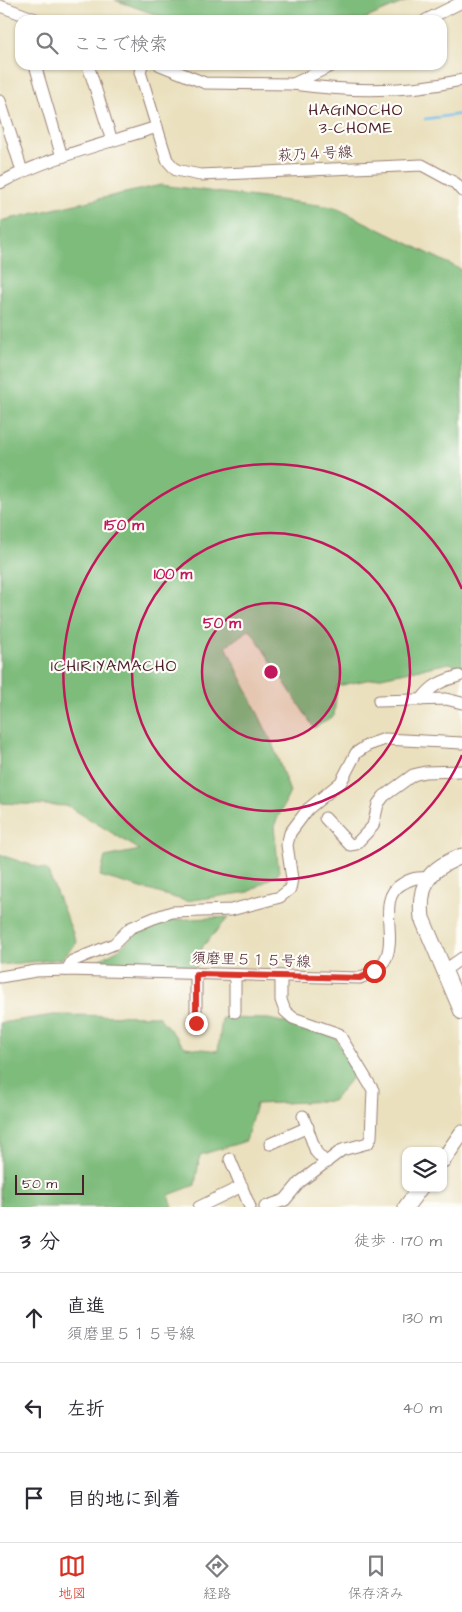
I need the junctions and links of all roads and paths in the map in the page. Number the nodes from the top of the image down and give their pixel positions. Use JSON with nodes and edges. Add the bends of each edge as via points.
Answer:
{"nodes":[{"id":1,"x":460,"y":2,"type":"edge"},
{"id":2,"x":0,"y":6,"type":"edge"},
{"id":3,"x":24,"y":15,"type":"edge"},
{"id":4,"x":435,"y":15,"type":"edge"},
{"id":5,"x":36,"y":70,"type":"edge"},
{"id":6,"x":90,"y":70,"type":"edge"},
{"id":7,"x":141,"y":70,"type":"edge"},
{"id":8,"x":172,"y":70,"type":"edge"},
{"id":9,"x":322,"y":70,"type":"edge"},
{"id":10,"x":462,"y":80,"type":"edge"},
{"id":11,"x":293,"y":84,"type":"junction"},
{"id":12,"x":0,"y":101,"type":"edge"},
{"id":13,"x":157,"y":128,"type":"junction"},
{"id":14,"x":112,"y":142,"type":"junction"},
{"id":15,"x":62,"y":157,"type":"junction"},
{"id":16,"x":22,"y":171,"type":"junction"},
{"id":17,"x":0,"y":182,"type":"edge"},
{"id":18,"x":462,"y":191,"type":"edge"},
{"id":19,"x":459,"y":676,"type":"dead end"},
{"id":20,"x":421,"y":700,"type":"junction"},
{"id":21,"x":379,"y":701,"type":"dead end"},
{"id":22,"x":462,"y":702,"type":"edge"},
{"id":23,"x":462,"y":743,"type":"edge"},
{"id":24,"x":462,"y":771,"type":"edge"},
{"id":25,"x":325,"y":818,"type":"dead end"},
{"id":26,"x":462,"y":856,"type":"edge"},
{"id":27,"x":428,"y":878,"type":"junction"},
{"id":28,"x":462,"y":958,"type":"edge"},
{"id":29,"x":66,"y":970,"type":"junction"},
{"id":30,"x":444,"y":970,"type":"junction"},
{"id":31,"x":196,"y":974,"type":"junction"},
{"id":32,"x":235,"y":974,"type":"junction"},
{"id":33,"x":281,"y":976,"type":"junction"},
{"id":34,"x":0,"y":978,"type":"edge"},
{"id":35,"x":462,"y":1010,"type":"edge"},
{"id":36,"x":235,"y":1012,"type":"dead end"},
{"id":37,"x":196,"y":1023,"type":"dead end"},
{"id":38,"x":462,"y":1133,"type":"edge"},
{"id":39,"x":270,"y":1144,"type":"dead end"},
{"id":40,"x":447,"y":1154,"type":"edge"},
{"id":41,"x":230,"y":1159,"type":"dead end"},
{"id":42,"x":326,"y":1163,"type":"junction"},
{"id":43,"x":242,"y":1186,"type":"junction"},
{"id":44,"x":417,"y":1192,"type":"edge"},
{"id":45,"x":215,"y":1203,"type":"edge"},
{"id":46,"x":406,"y":1206,"type":"edge"},
{"id":47,"x":199,"y":1207,"type":"edge"},
{"id":48,"x":250,"y":1207,"type":"edge"},
{"id":49,"x":265,"y":1207,"type":"edge"}],
"edges":[{"from":1,"to":4,"type":"street"},
{"from":2,"to":3,"type":"street"},
{"from":5,"to":15,"type":"street"},
{"from":6,"to":14,"type":"street"},
{"from":7,"to":13,"type":"street"},
{"from":8,"to":11,"type":"street","via":[[205,83]]},
{"from":9,"to":11,"type":"street"},
{"from":10,"to":11,"type":"street","via":[[396,90],[338,91]]},
{"from":12,"to":16,"type":"street"},
{"from":13,"to":14,"type":"street"},
{"from":13,"to":18,"type":"street","name":"萩乃４号線","via":[[167,160],[176,170],[200,175],[422,165]]},
{"from":14,"to":15,"type":"street"},
{"from":15,"to":16,"type":"street"},
{"from":16,"to":17,"type":"street"},
{"from":19,"to":20,"type":"street","via":[[430,687]]},
{"from":20,"to":21,"type":"street"},
{"from":20,"to":22,"type":"street"},
{"from":23,"to":29,"type":"street","via":[[385,739],[368,745],[356,752],[341,782],[308,809],[290,833],[286,845],[292,878],[290,889],[280,897],[231,910],[172,912],[154,918],[130,928],[114,944],[72,961]]},
{"from":24,"to":25,"type":"street","via":[[413,775],[384,796],[378,804],[373,826],[356,844],[350,845]]},
{"from":26,"to":27,"type":"street","via":[[442,864]]},
{"from":27,"to":30,"type":"street","via":[[420,904],[422,918]]},
{"from":27,"to":33,"type":"street","name":"須磨里５１５号線","via":[[415,877],[396,887],[390,896],[389,948],[385,962],[374,971],[360,978]]},
{"from":28,"to":30,"type":"street"},
{"from":29,"to":31,"type":"street","name":"須磨里５１５号線"},
{"from":29,"to":34,"type":"street","name":"須磨里５１５号線","via":[[36,971]]},
{"from":30,"to":35,"type":"street"},
{"from":31,"to":32,"type":"street","name":"須磨里５１５号線"},
{"from":31,"to":37,"type":"street"},
{"from":32,"to":33,"type":"street","name":"須磨里５１５号線"},
{"from":32,"to":36,"type":"street"},
{"from":33,"to":42,"type":"street","via":[[281,1000],[285,1011],[293,1018],[339,1034],[373,1090],[371,1137],[368,1142],[342,1150]]},
{"from":38,"to":40,"type":"street"},
{"from":39,"to":42,"type":"street","via":[[305,1122],[316,1152]]},
{"from":41,"to":43,"type":"street"},
{"from":42,"to":49,"type":"street","via":[[300,1182],[285,1200]]},
{"from":43,"to":45,"type":"street"},
{"from":43,"to":48,"type":"street"},
{"from":44,"to":46,"type":"street"},
{"from":45,"to":47,"type":"street"}]}
